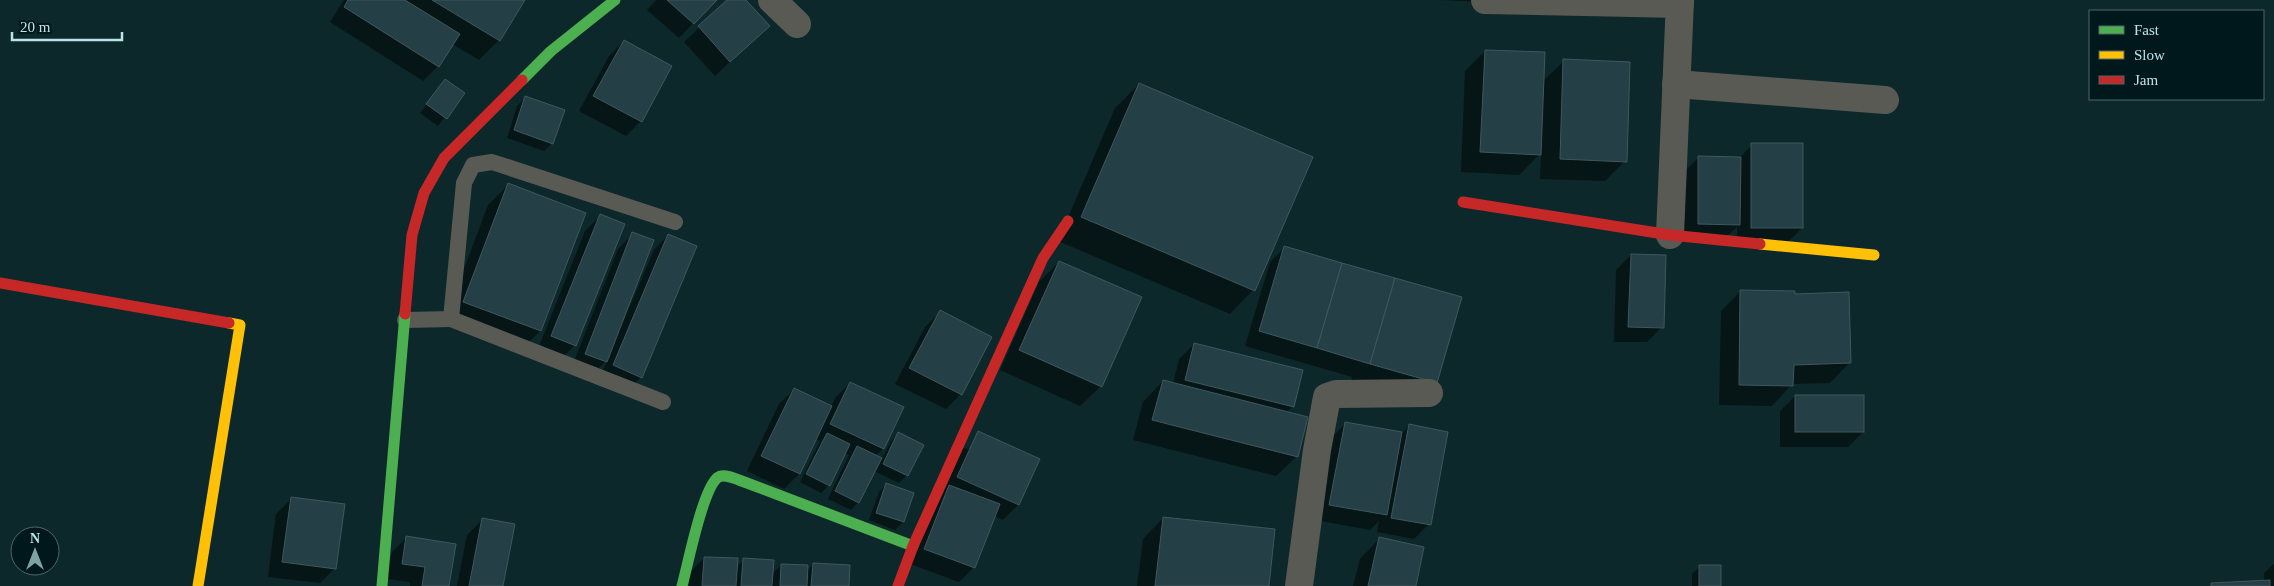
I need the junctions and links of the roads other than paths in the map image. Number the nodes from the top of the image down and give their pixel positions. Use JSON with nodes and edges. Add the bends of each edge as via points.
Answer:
{"nodes":[{"id":1,"x":615,"y":0,"type":"edge"},
{"id":2,"x":772,"y":0,"type":"edge"},
{"id":3,"x":1485,"y":0,"type":"edge"},
{"id":4,"x":1680,"y":2,"type":"edge"},
{"id":5,"x":797,"y":24,"type":"dead end"},
{"id":6,"x":1676,"y":84,"type":"junction"},
{"id":7,"x":1885,"y":100,"type":"dead end"},
{"id":8,"x":1463,"y":202,"type":"dead end"},
{"id":9,"x":1068,"y":221,"type":"dead end"},
{"id":10,"x":675,"y":222,"type":"dead end"},
{"id":11,"x":1670,"y":234,"type":"junction"},
{"id":12,"x":1874,"y":255,"type":"dead end"},
{"id":13,"x":0,"y":283,"type":"edge"},
{"id":14,"x":451,"y":319,"type":"junction"},
{"id":15,"x":404,"y":320,"type":"junction"},
{"id":16,"x":1429,"y":393,"type":"dead end"},
{"id":17,"x":663,"y":402,"type":"dead end"},
{"id":18,"x":913,"y":546,"type":"junction"},
{"id":19,"x":198,"y":586,"type":"edge"},
{"id":20,"x":382,"y":586,"type":"edge"},
{"id":21,"x":682,"y":586,"type":"edge"},
{"id":22,"x":898,"y":586,"type":"edge"},
{"id":23,"x":1299,"y":586,"type":"edge"}],
"edges":[{"from":1,"to":15,"type":"street","via":[[551,51],[444,158],[424,193],[412,234]]},
{"from":2,"to":5,"type":"street"},
{"from":3,"to":4,"type":"street"},
{"from":4,"to":6,"type":"street"},
{"from":6,"to":7,"type":"street"},
{"from":6,"to":11,"type":"street"},
{"from":8,"to":11,"type":"street"},
{"from":9,"to":18,"type":"street","via":[[1043,258]]},
{"from":10,"to":14,"type":"lane","via":[[492,162],[473,165],[464,183]]},
{"from":11,"to":12,"type":"street"},
{"from":13,"to":19,"type":"street","via":[[240,325]]},
{"from":14,"to":15,"type":"lane"},
{"from":14,"to":17,"type":"lane"},
{"from":15,"to":20,"type":"street"},
{"from":16,"to":23,"type":"street","via":[[1336,394],[1327,397]]},
{"from":18,"to":21,"type":"street","via":[[722,476],[716,478],[708,493]]},
{"from":18,"to":22,"type":"street"}]}
